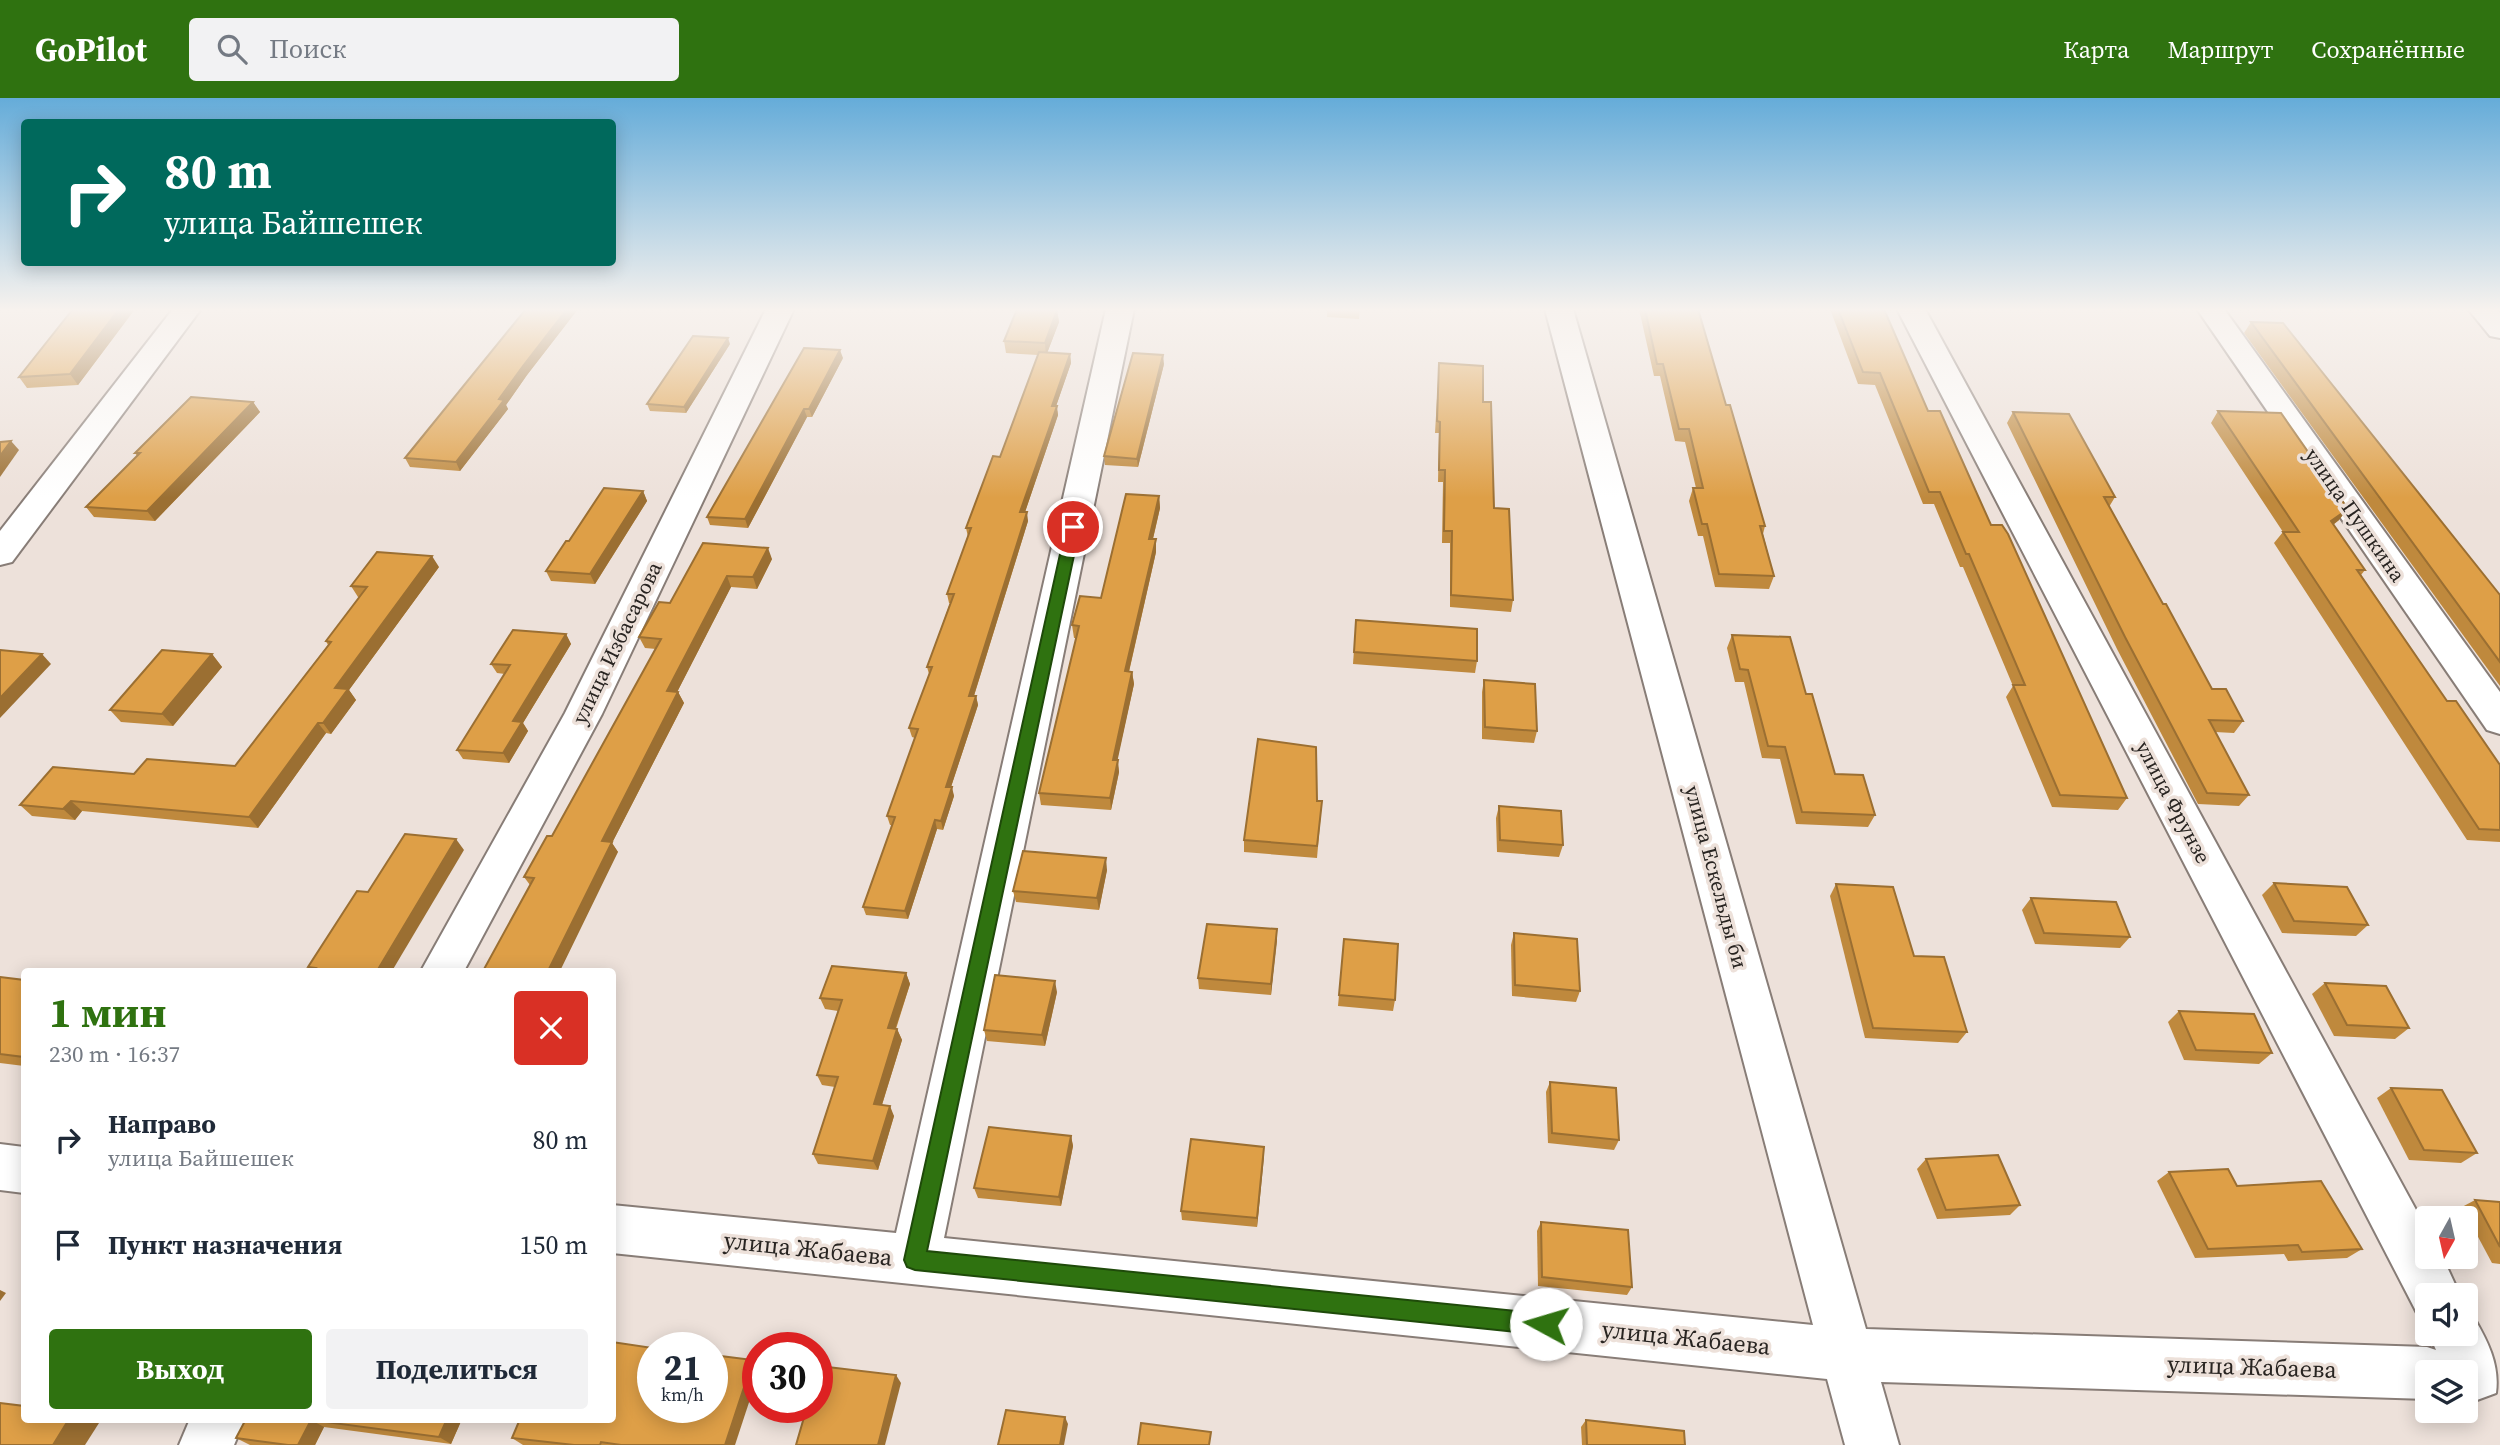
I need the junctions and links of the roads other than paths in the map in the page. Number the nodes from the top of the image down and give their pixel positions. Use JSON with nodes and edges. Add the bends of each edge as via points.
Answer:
{"nodes":[{"id":1,"x":140,"y":372,"type":"edge"},
{"id":2,"x":749,"y":372,"type":"edge"},
{"id":3,"x":1106,"y":372,"type":"edge"},
{"id":4,"x":1576,"y":372,"type":"edge"},
{"id":5,"x":1944,"y":372,"type":"edge"},
{"id":6,"x":2254,"y":372,"type":"edge"},
{"id":7,"x":0,"y":554,"type":"edge"},
{"id":8,"x":2500,"y":720,"type":"edge"},
{"id":9,"x":444,"y":968,"type":"edge"},
{"id":10,"x":0,"y":1167,"type":"edge"},
{"id":11,"x":21,"y":1170,"type":"edge"},
{"id":12,"x":616,"y":1228,"type":"edge"},
{"id":13,"x":915,"y":1260,"type":"junction"},
{"id":14,"x":2429,"y":1283,"type":"edge"},
{"id":15,"x":1847,"y":1355,"type":"junction"},
{"id":16,"x":2415,"y":1365,"type":"edge"},
{"id":17,"x":216,"y":1423,"type":"edge"},
{"id":18,"x":206,"y":1445,"type":"edge"},
{"id":19,"x":1872,"y":1445,"type":"edge"}],
"edges":[{"from":1,"to":7,"type":"street"},
{"from":2,"to":9,"type":"street","name":"улица Избасарова","via":[[583,714]]},
{"from":3,"to":13,"type":"street"},
{"from":4,"to":15,"type":"street","name":"улица Ескельды би"},
{"from":5,"to":14,"type":"street","name":"улица Фрунзе"},
{"from":6,"to":8,"type":"street","name":"улица Пушкина"},
{"from":10,"to":11,"type":"street"},
{"from":12,"to":13,"type":"street","name":"улица Жабаева"},
{"from":13,"to":15,"type":"street","name":"улица Жабаева"},
{"from":15,"to":16,"type":"street","name":"улица Жабаева"},
{"from":15,"to":19,"type":"street","name":"улица Ескельды би"},
{"from":17,"to":18,"type":"street"}]}
